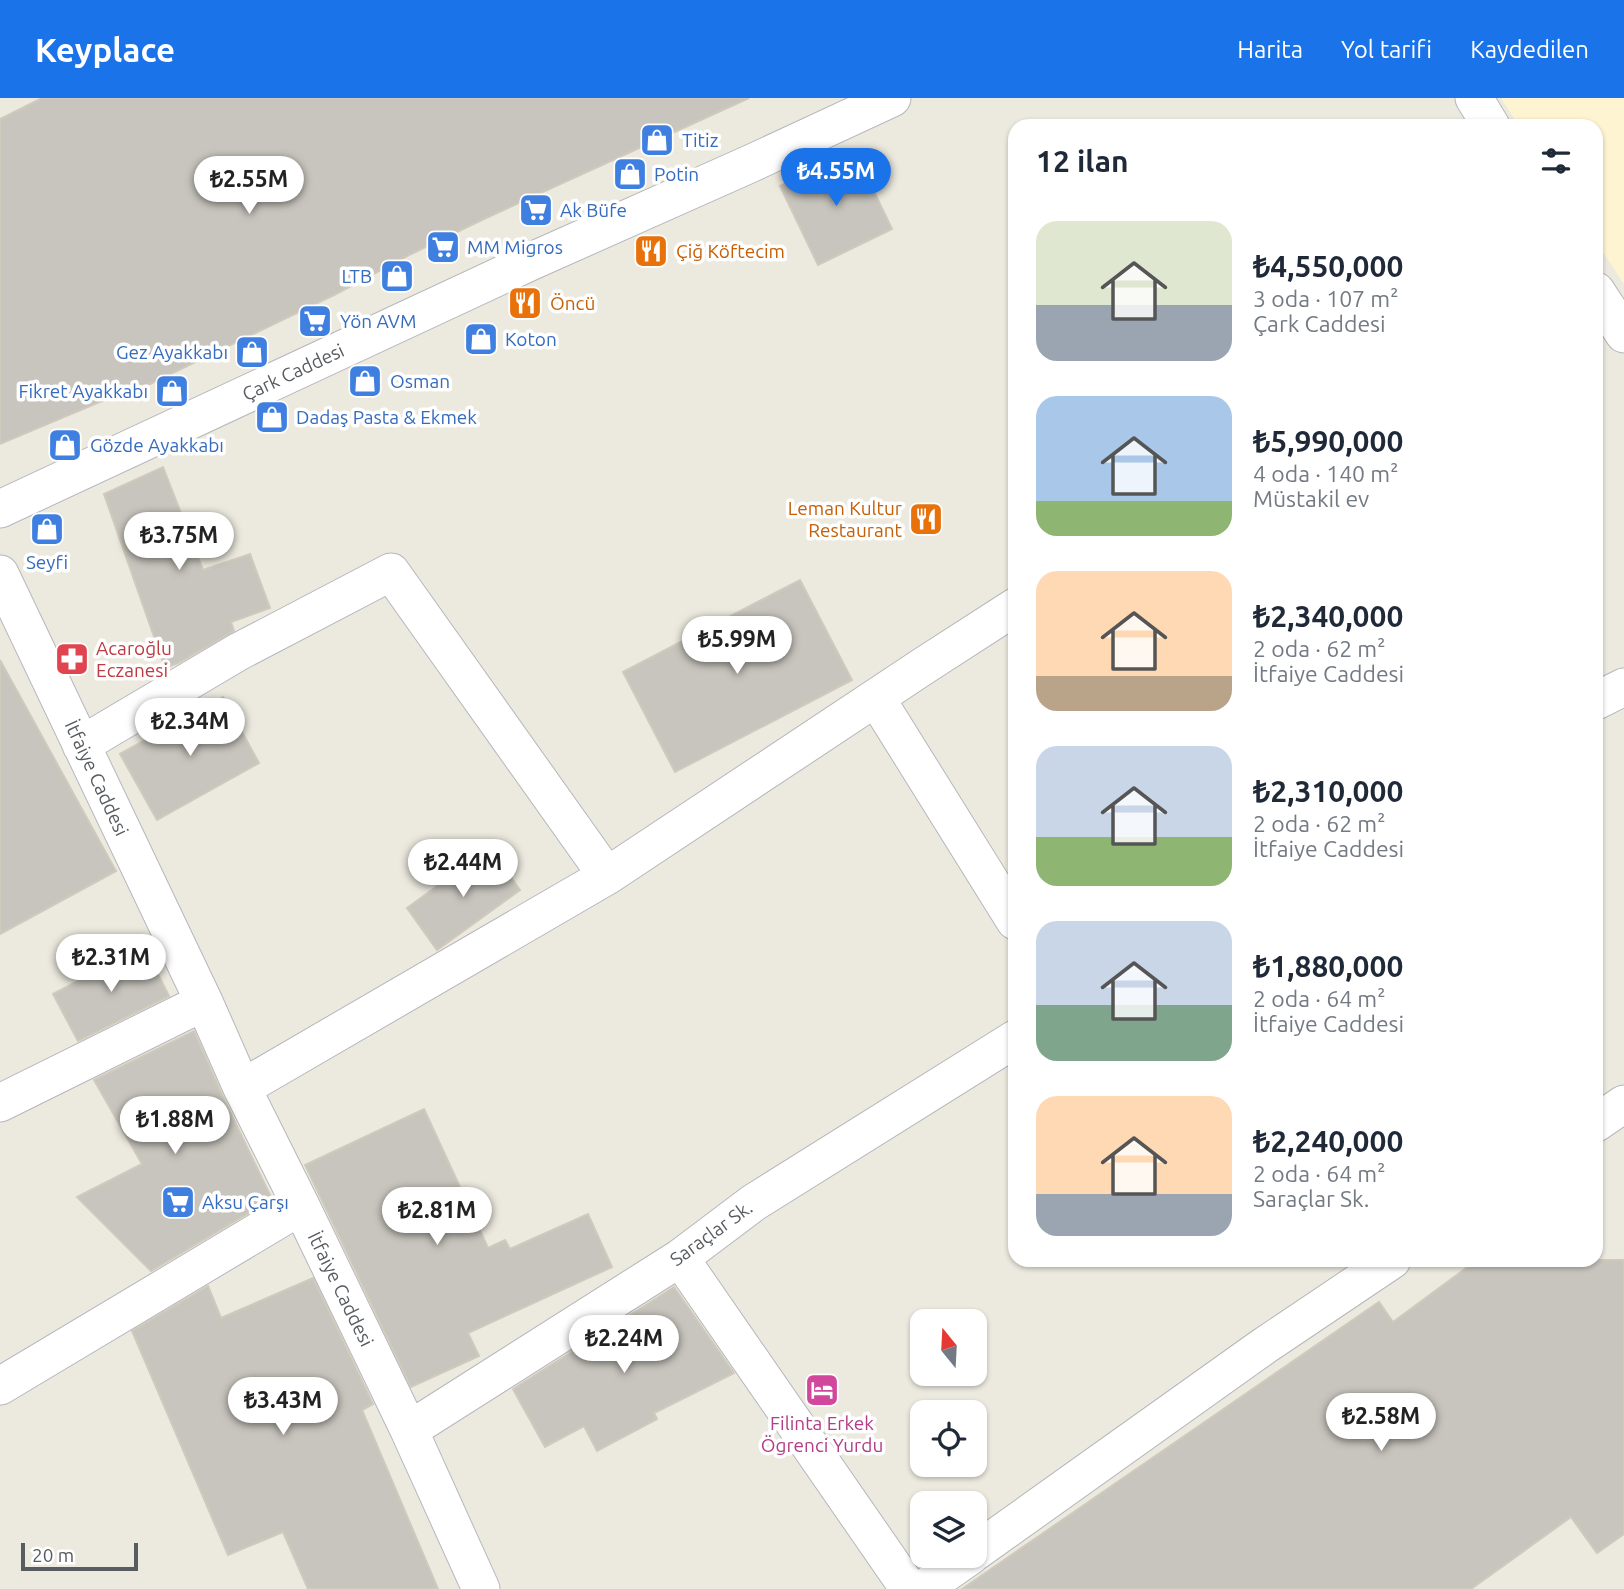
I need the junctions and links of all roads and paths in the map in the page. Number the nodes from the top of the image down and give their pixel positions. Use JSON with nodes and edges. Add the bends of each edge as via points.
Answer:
{"nodes":[{"id":1,"x":892,"y":98,"type":"edge"},
{"id":2,"x":1474,"y":98,"type":"edge"},
{"id":3,"x":1488,"y":119,"type":"edge"},
{"id":4,"x":0,"y":509,"type":"edge"},
{"id":5,"x":0,"y":574,"type":"edge"},
{"id":6,"x":1008,"y":611,"type":"edge"},
{"id":7,"x":1624,"y":687,"type":"edge"},
{"id":8,"x":876,"y":698,"type":"junction"},
{"id":9,"x":1603,"y":698,"type":"edge"},
{"id":10,"x":81,"y":745,"type":"junction"},
{"id":11,"x":607,"y":876,"type":"junction"},
{"id":12,"x":1008,"y":910,"type":"edge"},
{"id":13,"x":204,"y":1002,"type":"junction"},
{"id":14,"x":1008,"y":1043,"type":"edge"},
{"id":15,"x":242,"y":1088,"type":"junction"},
{"id":16,"x":0,"y":1103,"type":"edge"},
{"id":17,"x":1624,"y":1104,"type":"edge"},
{"id":18,"x":1603,"y":1118,"type":"edge"},
{"id":19,"x":301,"y":1206,"type":"junction"},
{"id":20,"x":680,"y":1258,"type":"junction"},
{"id":21,"x":1382,"y":1267,"type":"edge"},
{"id":22,"x":0,"y":1386,"type":"edge"},
{"id":23,"x":409,"y":1430,"type":"junction"},
{"id":24,"x":987,"y":1543,"type":"edge"},
{"id":25,"x":953,"y":1568,"type":"edge"},
{"id":26,"x":481,"y":1589,"type":"edge"},
{"id":27,"x":909,"y":1589,"type":"edge"},
{"id":28,"x":923,"y":1589,"type":"edge"}],
"edges":[{"from":1,"to":4,"type":"street","name":"Çark Caddesi"},
{"from":2,"to":3,"type":"street"},
{"from":5,"to":10,"type":"street","name":"İtfaiye Caddesi"},
{"from":6,"to":8,"type":"street"},
{"from":7,"to":9,"type":"street"},
{"from":8,"to":11,"type":"street"},
{"from":8,"to":12,"type":"street"},
{"from":10,"to":11,"type":"street","via":[[238,652],[391,572]]},
{"from":10,"to":13,"type":"street","name":"İtfaiye Caddesi"},
{"from":11,"to":15,"type":"street"},
{"from":13,"to":15,"type":"street","name":"İtfaiye Caddesi"},
{"from":13,"to":16,"type":"street"},
{"from":14,"to":20,"type":"street","name":"Saraçlar Sk.","via":[[752,1203]]},
{"from":15,"to":19,"type":"street","name":"İtfaiye Caddesi"},
{"from":17,"to":18,"type":"street"},
{"from":19,"to":22,"type":"street"},
{"from":19,"to":23,"type":"street","name":"İtfaiye Caddesi"},
{"from":20,"to":23,"type":"street","name":"Saraçlar Sk."},
{"from":20,"to":27,"type":"street"},
{"from":21,"to":24,"type":"street"},
{"from":23,"to":26,"type":"street","name":"İtfaiye Caddesi"},
{"from":25,"to":28,"type":"street"}]}
